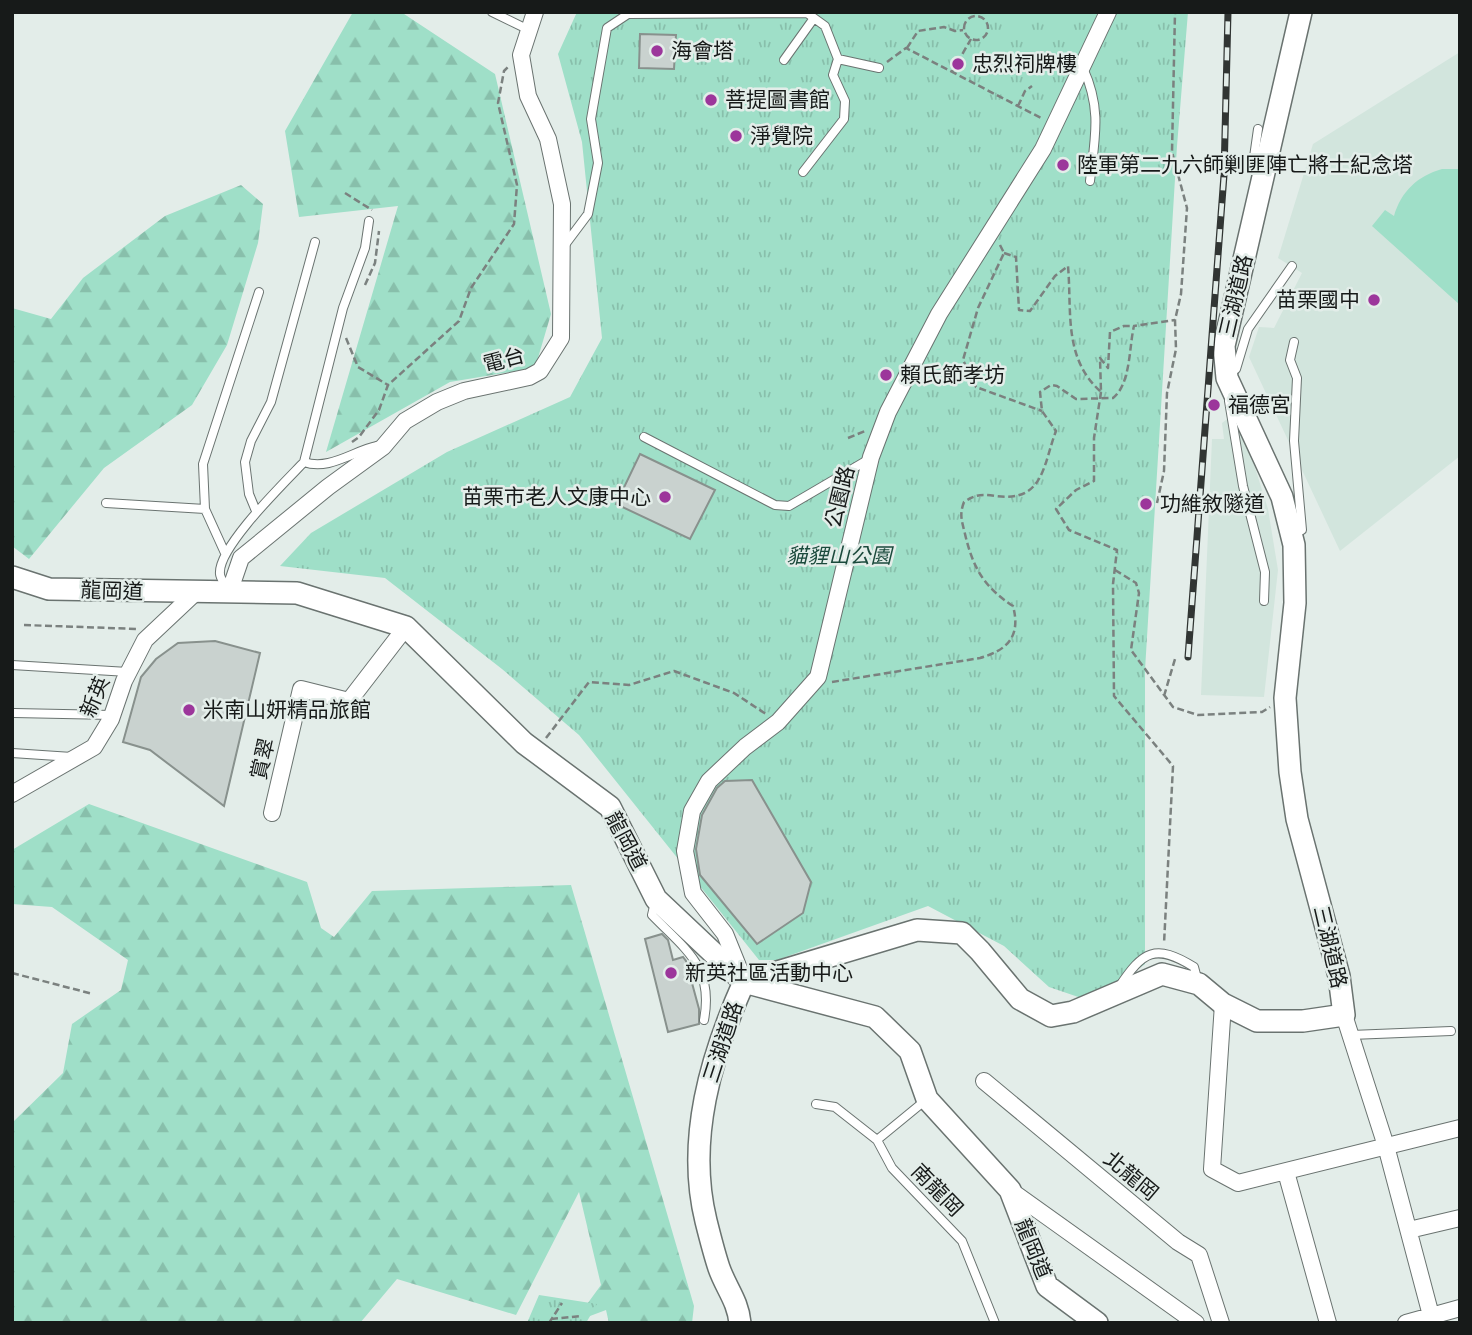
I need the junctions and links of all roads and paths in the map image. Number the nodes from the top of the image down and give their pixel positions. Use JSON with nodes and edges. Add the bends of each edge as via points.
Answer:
{"nodes":[{"id":1,"x":492,"y":12,"type":"edge"},
{"id":2,"x":535,"y":12,"type":"edge"},
{"id":3,"x":1108,"y":12,"type":"edge"},
{"id":4,"x":1175,"y":12,"type":"edge"},
{"id":5,"x":1301,"y":12,"type":"edge"},
{"id":6,"x":980,"y":14,"type":"edge"},
{"id":7,"x":814,"y":18,"type":"junction"},
{"id":8,"x":527,"y":29,"type":"junction"},
{"id":9,"x":964,"y":30,"type":"junction"},
{"id":10,"x":971,"y":39,"type":"junction"},
{"id":11,"x":906,"y":48,"type":"junction"},
{"id":12,"x":521,"y":55,"type":"junction"},
{"id":13,"x":838,"y":59,"type":"junction"},
{"id":14,"x":785,"y":60,"type":"dead end"},
{"id":15,"x":879,"y":68,"type":"joint"},
{"id":16,"x":1083,"y":68,"type":"junction"},
{"id":17,"x":952,"y":72,"type":"junction"},
{"id":18,"x":1032,"y":86,"type":"dead end"},
{"id":19,"x":1018,"y":106,"type":"junction"},
{"id":20,"x":1047,"y":121,"type":"dead end"},
{"id":21,"x":1258,"y":129,"type":"dead end"},
{"id":22,"x":1266,"y":160,"type":"junction"},
{"id":23,"x":803,"y":172,"type":"dead end"},
{"id":24,"x":1090,"y":181,"type":"dead end"},
{"id":25,"x":345,"y":192,"type":"dead end"},
{"id":26,"x":379,"y":216,"type":"dead end"},
{"id":27,"x":369,"y":221,"type":"dead end"},
{"id":28,"x":379,"y":222,"type":"dead end"},
{"id":29,"x":993,"y":230,"type":"junction"},
{"id":30,"x":315,"y":242,"type":"dead end"},
{"id":31,"x":564,"y":246,"type":"junction"},
{"id":32,"x":1004,"y":253,"type":"junction"},
{"id":33,"x":1292,"y":267,"type":"dead end"},
{"id":34,"x":362,"y":288,"type":"dead end"},
{"id":35,"x":259,"y":292,"type":"dead end"},
{"id":36,"x":1175,"y":320,"type":"junction"},
{"id":37,"x":1135,"y":326,"type":"junction"},
{"id":38,"x":343,"y":333,"type":"dead end"},
{"id":39,"x":1294,"y":342,"type":"dead end"},
{"id":40,"x":1227,"y":378,"type":"junction"},
{"id":41,"x":388,"y":385,"type":"junction"},
{"id":42,"x":1101,"y":392,"type":"junction"},
{"id":43,"x":1101,"y":400,"type":"junction"},
{"id":44,"x":1042,"y":411,"type":"junction"},
{"id":45,"x":865,"y":431,"type":"dead end"},
{"id":46,"x":644,"y":437,"type":"dead end"},
{"id":47,"x":848,"y":438,"type":"dead end"},
{"id":48,"x":350,"y":443,"type":"dead end"},
{"id":49,"x":383,"y":447,"type":"junction"},
{"id":50,"x":872,"y":457,"type":"junction"},
{"id":51,"x":304,"y":462,"type":"junction"},
{"id":52,"x":106,"y":503,"type":"dead end"},
{"id":53,"x":1157,"y":503,"type":"dead end"},
{"id":54,"x":205,"y":509,"type":"junction"},
{"id":55,"x":256,"y":511,"type":"junction"},
{"id":56,"x":1292,"y":536,"type":"junction"},
{"id":57,"x":225,"y":553,"type":"junction"},
{"id":58,"x":1115,"y":569,"type":"junction"},
{"id":59,"x":12,"y":577,"type":"edge"},
{"id":60,"x":195,"y":593,"type":"junction"},
{"id":61,"x":229,"y":593,"type":"junction"},
{"id":62,"x":1264,"y":601,"type":"dead end"},
{"id":63,"x":23,"y":625,"type":"dead end"},
{"id":64,"x":406,"y":627,"type":"junction"},
{"id":65,"x":149,"y":636,"type":"junction"},
{"id":66,"x":1175,"y":659,"type":"dead end"},
{"id":67,"x":12,"y":665,"type":"edge"},
{"id":68,"x":128,"y":672,"type":"junction"},
{"id":69,"x":825,"y":684,"type":"dead end"},
{"id":70,"x":1164,"y":696,"type":"junction"},
{"id":71,"x":1284,"y":698,"type":"junction"},
{"id":72,"x":13,"y":713,"type":"edge"},
{"id":73,"x":113,"y":715,"type":"junction"},
{"id":74,"x":778,"y":722,"type":"junction"},
{"id":75,"x":535,"y":751,"type":"junction"},
{"id":76,"x":12,"y":753,"type":"edge"},
{"id":77,"x":75,"y":757,"type":"junction"},
{"id":78,"x":12,"y":794,"type":"edge"},
{"id":79,"x":272,"y":813,"type":"dead end"},
{"id":80,"x":656,"y":899,"type":"junction"},
{"id":81,"x":1164,"y":953,"type":"junction"},
{"id":82,"x":12,"y":973,"type":"edge"},
{"id":83,"x":744,"y":982,"type":"junction"},
{"id":84,"x":1199,"y":984,"type":"junction"},
{"id":85,"x":1115,"y":992,"type":"junction"},
{"id":86,"x":93,"y":994,"type":"dead end"},
{"id":87,"x":1223,"y":1004,"type":"junction"},
{"id":88,"x":704,"y":1020,"type":"dead end"},
{"id":89,"x":1348,"y":1025,"type":"junction"},
{"id":90,"x":1451,"y":1031,"type":"dead end"},
{"id":91,"x":984,"y":1081,"type":"dead end"},
{"id":92,"x":927,"y":1099,"type":"junction"},
{"id":93,"x":816,"y":1104,"type":"dead end"},
{"id":94,"x":1460,"y":1128,"type":"edge"},
{"id":95,"x":877,"y":1140,"type":"junction"},
{"id":96,"x":1386,"y":1146,"type":"junction"},
{"id":97,"x":1286,"y":1172,"type":"junction"},
{"id":98,"x":1010,"y":1190,"type":"junction"},
{"id":99,"x":1460,"y":1218,"type":"edge"},
{"id":100,"x":1409,"y":1230,"type":"junction"},
{"id":101,"x":562,"y":1303,"type":"dead end"},
{"id":102,"x":1460,"y":1308,"type":"edge"},
{"id":103,"x":582,"y":1316,"type":"dead end"},
{"id":104,"x":1432,"y":1319,"type":"edge"},
{"id":105,"x":550,"y":1321,"type":"edge"},
{"id":106,"x":740,"y":1323,"type":"edge"},
{"id":107,"x":995,"y":1323,"type":"edge"},
{"id":108,"x":1097,"y":1323,"type":"edge"},
{"id":109,"x":1196,"y":1323,"type":"edge"},
{"id":110,"x":1221,"y":1323,"type":"edge"},
{"id":111,"x":1328,"y":1323,"type":"edge"},
{"id":112,"x":1406,"y":1323,"type":"edge"}],
"edges":[{"from":1,"to":8,"type":"lane"},
{"from":2,"to":8,"type":"street","name":"電台"},
{"from":3,"to":16,"type":"street","name":"公園路"},
{"from":4,"to":36,"type":"path","via":[[1172,152],[1187,208]]},
{"from":5,"to":22,"type":"street","name":"三湖道路"},
{"from":6,"to":9,"type":"path","via":[[968,18]]},
{"from":6,"to":10,"type":"path","via":[[987,32],[979,40]]},
{"from":7,"to":13,"type":"lane","via":[[825,26]]},
{"from":7,"to":14,"type":"lane"},
{"from":7,"to":31,"type":"lane","via":[[807,13],[628,14],[607,28],[591,119],[598,163],[588,214]]},
{"from":8,"to":12,"type":"street","name":"電台"},
{"from":9,"to":10,"type":"path"},
{"from":9,"to":11,"type":"path","via":[[918,31]]},
{"from":10,"to":17,"type":"path"},
{"from":11,"to":15,"type":"path"},
{"from":11,"to":17,"type":"path"},
{"from":12,"to":31,"type":"street","name":"電台","via":[[528,96],[557,172]]},
{"from":12,"to":41,"type":"path","via":[[504,71],[498,103],[517,185],[514,224],[471,288],[459,321]]},
{"from":13,"to":15,"type":"lane"},
{"from":13,"to":23,"type":"lane","via":[[833,75],[845,101],[844,119]]},
{"from":16,"to":24,"type":"lane","via":[[1097,113]]},
{"from":16,"to":29,"type":"street","name":"公園路","via":[[1043,149]]},
{"from":17,"to":19,"type":"path"},
{"from":18,"to":19,"type":"path"},
{"from":19,"to":20,"type":"path"},
{"from":21,"to":22,"type":"lane","via":[[1254,157]]},
{"from":22,"to":40,"type":"street","name":"三湖道路","via":[[1224,346]]},
{"from":25,"to":26,"type":"path"},
{"from":27,"to":51,"type":"lane"},
{"from":28,"to":34,"type":"path","via":[[375,264]]},
{"from":29,"to":32,"type":"path"},
{"from":29,"to":50,"type":"street","name":"公園路","via":[[939,314],[888,412]]},
{"from":30,"to":55,"type":"lane","via":[[271,402],[245,463]]},
{"from":31,"to":49,"type":"street","name":"電台","via":[[561,338],[540,371],[437,401],[405,421]]},
{"from":32,"to":42,"type":"path","via":[[1016,257],[1019,310],[1030,312],[1055,276],[1068,266],[1070,342],[1090,382]]},
{"from":32,"to":44,"type":"path","via":[[978,308],[963,360],[976,387]]},
{"from":33,"to":40,"type":"lane","via":[[1248,329],[1236,369]]},
{"from":35,"to":54,"type":"lane","via":[[203,464]]},
{"from":36,"to":37,"type":"path"},
{"from":36,"to":53,"type":"path","via":[[1176,349]]},
{"from":37,"to":42,"type":"path","via":[[1110,332],[1108,368],[1100,358]]},
{"from":37,"to":43,"type":"path","via":[[1120,392]]},
{"from":38,"to":41,"type":"path","via":[[358,367]]},
{"from":39,"to":56,"type":"lane","via":[[1290,360],[1297,377],[1294,441],[1302,530]]},
{"from":40,"to":56,"type":"street","name":"三湖道路","via":[[1282,497]]},
{"from":40,"to":62,"type":"lane","via":[[1243,486],[1265,572]]},
{"from":41,"to":48,"type":"path","via":[[379,410]]},
{"from":42,"to":43,"type":"path"},
{"from":43,"to":44,"type":"path","via":[[1076,399],[1051,385],[1040,392]]},
{"from":43,"to":58,"type":"path","via":[[1094,438],[1094,481],[1056,509],[1069,530],[1117,550]]},
{"from":44,"to":69,"type":"path","via":[[1056,431],[1038,484],[1022,495],[973,496],[960,512],[976,569],[992,592],[1013,606],[1017,625],[1013,639],[1000,652],[980,658]]},
{"from":45,"to":47,"type":"path"},
{"from":46,"to":50,"type":"lane","via":[[775,505],[789,506]]},
{"from":49,"to":51,"type":"lane","via":[[375,445],[335,462]]},
{"from":49,"to":61,"type":"street","name":"電台","via":[[241,558]]},
{"from":50,"to":74,"type":"street","name":"公園路","via":[[818,677]]},
{"from":51,"to":55,"type":"lane"},
{"from":52,"to":54,"type":"lane"},
{"from":54,"to":57,"type":"lane"},
{"from":55,"to":57,"type":"lane"},
{"from":56,"to":71,"type":"street","name":"三湖道路","via":[[1294,603]]},
{"from":57,"to":61,"type":"lane","via":[[220,573]]},
{"from":58,"to":70,"type":"path","via":[[1136,583],[1139,593],[1131,650]]},
{"from":58,"to":81,"type":"path","via":[[1114,696],[1173,766]]},
{"from":59,"to":60,"type":"street","name":"龍岡道","via":[[49,589]]},
{"from":60,"to":61,"type":"street","name":"龍岡道"},
{"from":60,"to":65,"type":"street","name":"新英"},
{"from":61,"to":64,"type":"street","name":"龍岡道","via":[[297,593]]},
{"from":63,"to":65,"type":"path","via":[[140,629]]},
{"from":64,"to":75,"type":"street","name":"龍岡道"},
{"from":64,"to":79,"type":"street","name":"賞翠","via":[[348,701],[301,689]]},
{"from":65,"to":68,"type":"street","name":"新英"},
{"from":66,"to":70,"type":"path"},
{"from":67,"to":68,"type":"lane"},
{"from":68,"to":73,"type":"street","name":"新英"},
{"from":70,"to":71,"type":"path","via":[[1173,707],[1198,715],[1262,712]]},
{"from":71,"to":89,"type":"street","name":"三湖道路","via":[[1297,819]]},
{"from":72,"to":73,"type":"lane"},
{"from":73,"to":77,"type":"street","name":"新英","via":[[94,747]]},
{"from":74,"to":75,"type":"path","via":[[733,693],[674,671],[629,685],[589,682]]},
{"from":74,"to":83,"type":"street","name":"公園路","via":[[709,780],[692,811],[685,851],[693,892],[724,934]]},
{"from":75,"to":80,"type":"street","name":"龍岡道","via":[[610,807]]},
{"from":76,"to":77,"type":"lane"},
{"from":77,"to":78,"type":"street","name":"新英"},
{"from":80,"to":83,"type":"street","name":"龍岡道"},
{"from":80,"to":88,"type":"lane","via":[[652,915],[704,975],[709,996]]},
{"from":81,"to":84,"type":"lane","via":[[1194,967]]},
{"from":81,"to":85,"type":"lane","via":[[1152,953],[1135,962]]},
{"from":82,"to":86,"type":"path"},
{"from":83,"to":85,"type":"street","name":"三湖道路","via":[[917,930],[962,933],[1020,999],[1051,1016],[1073,1012]]},
{"from":83,"to":92,"type":"street","name":"龍岡道","via":[[875,1017],[910,1051]]},
{"from":83,"to":106,"type":"street","name":"三湖道路","via":[[708,1077],[698,1150],[705,1219],[720,1270],[738,1306]]},
{"from":84,"to":85,"type":"street","name":"三湖道路","via":[[1162,974]]},
{"from":84,"to":87,"type":"street","name":"三湖道路"},
{"from":87,"to":89,"type":"street","name":"三湖道路","via":[[1257,1021]]},
{"from":87,"to":97,"type":"street","via":[[1212,1168],[1238,1183]]},
{"from":89,"to":90,"type":"lane"},
{"from":89,"to":96,"type":"street"},
{"from":91,"to":110,"type":"street","name":"北龍岡","via":[[1199,1255]]},
{"from":92,"to":95,"type":"lane"},
{"from":92,"to":98,"type":"street","name":"龍岡道"},
{"from":93,"to":95,"type":"lane","via":[[835,1107]]},
{"from":94,"to":96,"type":"street"},
{"from":95,"to":107,"type":"lane","name":"南龍岡","via":[[892,1168],[962,1241]]},
{"from":96,"to":97,"type":"street"},
{"from":96,"to":100,"type":"street"},
{"from":97,"to":111,"type":"street"},
{"from":98,"to":108,"type":"street","name":"龍岡道","via":[[1047,1286]]},
{"from":98,"to":109,"type":"street"},
{"from":99,"to":100,"type":"street"},
{"from":100,"to":104,"type":"street"},
{"from":101,"to":105,"type":"path"},
{"from":102,"to":104,"type":"street"},
{"from":103,"to":105,"type":"path"},
{"from":104,"to":112,"type":"street"}]}
